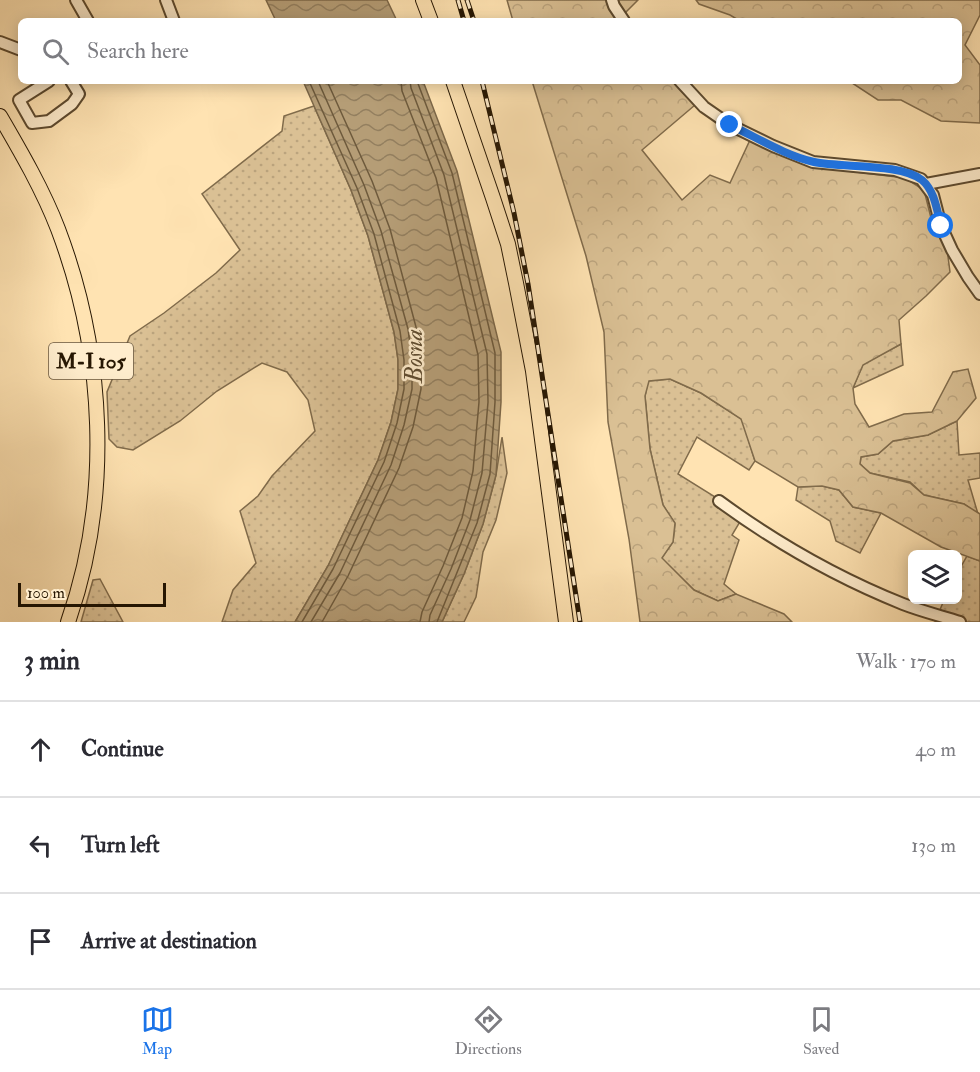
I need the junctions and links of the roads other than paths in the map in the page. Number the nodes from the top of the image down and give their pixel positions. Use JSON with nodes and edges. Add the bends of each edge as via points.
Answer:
{"nodes":[{"id":1,"x":76,"y":0,"type":"edge"},
{"id":2,"x":166,"y":0,"type":"edge"},
{"id":3,"x":423,"y":0,"type":"edge"},
{"id":4,"x":612,"y":0,"type":"edge"},
{"id":5,"x":86,"y":18,"type":"edge"},
{"id":6,"x":173,"y":18,"type":"edge"},
{"id":7,"x":430,"y":18,"type":"edge"},
{"id":8,"x":622,"y":18,"type":"edge"},
{"id":9,"x":0,"y":42,"type":"edge"},
{"id":10,"x":18,"y":49,"type":"edge"},
{"id":11,"x":44,"y":84,"type":"edge"},
{"id":12,"x":73,"y":84,"type":"edge"},
{"id":13,"x":454,"y":84,"type":"edge"},
{"id":14,"x":683,"y":84,"type":"edge"},
{"id":15,"x":0,"y":116,"type":"edge"},
{"id":16,"x":980,"y":174,"type":"edge"},
{"id":17,"x":926,"y":184,"type":"junction"},
{"id":18,"x":980,"y":294,"type":"edge"},
{"id":19,"x":719,"y":501,"type":"dead end"},
{"id":20,"x":68,"y":622,"type":"edge"},
{"id":21,"x":566,"y":622,"type":"edge"},
{"id":22,"x":960,"y":622,"type":"edge"}],
"edges":[{"from":1,"to":5,"type":"street"},
{"from":2,"to":6,"type":"street"},
{"from":3,"to":7,"type":"main road"},
{"from":4,"to":8,"type":"street"},
{"from":9,"to":10,"type":"street"},
{"from":11,"to":12,"type":"street","via":[[19,100],[32,123],[49,121],[72,104],[79,94]]},
{"from":13,"to":21,"type":"main road","via":[[508,244],[533,371]]},
{"from":14,"to":17,"type":"street","via":[[704,107],[730,125],[773,146],[813,162],[895,170]]},
{"from":15,"to":20,"type":"main road","number":"M-I 105","via":[[57,229],[77,290],[95,393],[98,446],[94,496],[87,554]]},
{"from":16,"to":17,"type":"street"},
{"from":17,"to":18,"type":"street","via":[[952,250]]},
{"from":19,"to":22,"type":"street","via":[[831,570],[903,604]]}]}
